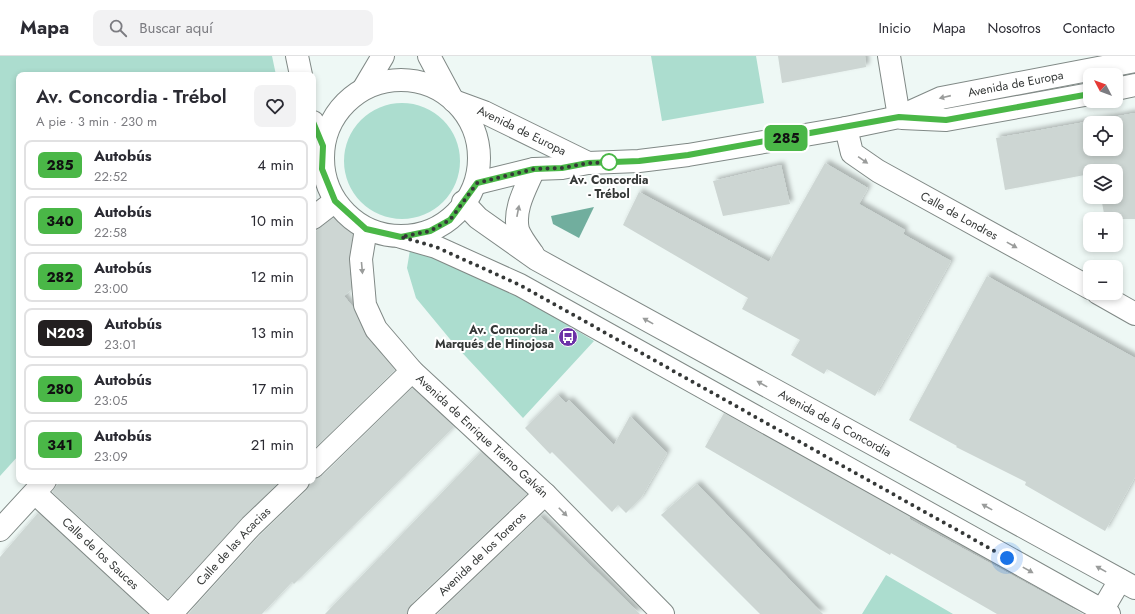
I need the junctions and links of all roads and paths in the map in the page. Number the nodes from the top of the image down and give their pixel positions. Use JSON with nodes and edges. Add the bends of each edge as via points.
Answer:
{"nodes":[{"id":1,"x":297,"y":56,"type":"edge"},
{"id":2,"x":383,"y":56,"type":"edge"},
{"id":3,"x":429,"y":56,"type":"edge"},
{"id":4,"x":889,"y":56,"type":"edge"},
{"id":5,"x":1135,"y":61,"type":"edge"},
{"id":6,"x":300,"y":72,"type":"edge"},
{"id":7,"x":1135,"y":86,"type":"edge"},
{"id":8,"x":364,"y":88,"type":"junction"},
{"id":9,"x":1123,"y":88,"type":"edge"},
{"id":10,"x":1083,"y":95,"type":"edge"},
{"id":11,"x":452,"y":99,"type":"junction"},
{"id":12,"x":899,"y":117,"type":"junction"},
{"id":13,"x":846,"y":128,"type":"junction"},
{"id":14,"x":316,"y":129,"type":"edge"},
{"id":15,"x":323,"y":146,"type":"junction"},
{"id":16,"x":588,"y":163,"type":"junction"},
{"id":17,"x":534,"y":169,"type":"junction"},
{"id":18,"x":477,"y":183,"type":"junction"},
{"id":19,"x":335,"y":201,"type":"junction"},
{"id":20,"x":463,"y":202,"type":"junction"},
{"id":21,"x":316,"y":216,"type":"edge"},
{"id":22,"x":366,"y":229,"type":"junction"},
{"id":23,"x":401,"y":237,"type":"junction"},
{"id":24,"x":536,"y":259,"type":"junction"},
{"id":25,"x":1083,"y":284,"type":"edge"},
{"id":26,"x":1112,"y":300,"type":"edge"},
{"id":27,"x":1133,"y":311,"type":"edge"},
{"id":28,"x":412,"y":371,"type":"junction"},
{"id":29,"x":316,"y":464,"type":"edge"},
{"id":30,"x":295,"y":484,"type":"edge"},
{"id":31,"x":40,"y":487,"type":"edge"},
{"id":32,"x":545,"y":494,"type":"junction"},
{"id":33,"x":0,"y":530,"type":"edge"},
{"id":34,"x":1128,"y":584,"type":"edge"},
{"id":35,"x":1104,"y":613,"type":"edge"},
{"id":36,"x":166,"y":614,"type":"edge"},
{"id":37,"x":171,"y":614,"type":"edge"},
{"id":38,"x":419,"y":614,"type":"edge"},
{"id":39,"x":663,"y":614,"type":"edge"}],
"edges":[{"from":1,"to":6,"type":"street"},
{"from":2,"to":8,"type":"street"},
{"from":3,"to":11,"type":"street"},
{"from":4,"to":12,"type":"street"},
{"from":5,"to":12,"type":"street","name":"Avenida de Europa","one_way":true,"via":[[941,98]]},
{"from":7,"to":9,"type":"street"},
{"from":8,"to":11,"type":"street","name":"Avenida de Europa","via":[[392,80],[422,82]]},
{"from":8,"to":15,"type":"street","via":[[340,108]]},
{"from":10,"to":12,"type":"street","name":"Avenida de Europa","via":[[946,120]]},
{"from":11,"to":16,"type":"street","name":"Avenida de Europa"},
{"from":11,"to":18,"type":"street","via":[[474,128],[478,155]]},
{"from":12,"to":13,"type":"street","name":"Avenida de Europa"},
{"from":13,"to":16,"type":"street","name":"Avenida de Europa","via":[[688,155],[639,161]]},
{"from":13,"to":25,"type":"street","name":"Calle de Londres","one_way":true,"via":[[852,153],[878,171]]},
{"from":14,"to":15,"type":"street"},
{"from":15,"to":19,"type":"street","via":[[322,169]]},
{"from":16,"to":17,"type":"street","name":"Avenida de Europa","via":[[562,168]]},
{"from":17,"to":18,"type":"street","name":"Avenida de Europa"},
{"from":24,"to":17,"type":"street","name":"Avenida de la Concordia","one_way":true,"via":[[519,231],[517,214]]},
{"from":18,"to":20,"type":"street"},
{"from":19,"to":21,"type":"street"},
{"from":19,"to":22,"type":"street"},
{"from":20,"to":23,"type":"street","via":[[450,220],[430,231]]},
{"from":20,"to":24,"type":"street","name":"Avenida de la Concordia","via":[[478,218]]},
{"from":22,"to":23,"type":"street"},
{"from":22,"to":28,"type":"street","name":"Avenida de Enrique Tierno Galván","one_way":true,"via":[[361,259],[365,306],[376,329]]},
{"from":23,"to":35,"type":"street","one_way":true,"via":[[436,247],[520,285]]},
{"from":34,"to":24,"type":"street","name":"Avenida de la Concordia","one_way":true},
{"from":26,"to":27,"type":"street"},
{"from":28,"to":29,"type":"street"},
{"from":28,"to":32,"type":"street","name":"Avenida de Enrique Tierno Galván"},
{"from":30,"to":37,"type":"street","name":"Calle de las Acacias","via":[[252,526]]},
{"from":31,"to":33,"type":"street"},
{"from":31,"to":36,"type":"street","name":"Calle de los Sauces"},
{"from":32,"to":38,"type":"street","name":"Avenida de los Toreros"},
{"from":32,"to":39,"type":"street","name":"Avenida de Enrique Tierno Galván","one_way":true},
{"from":34,"to":35,"type":"street"}]}
